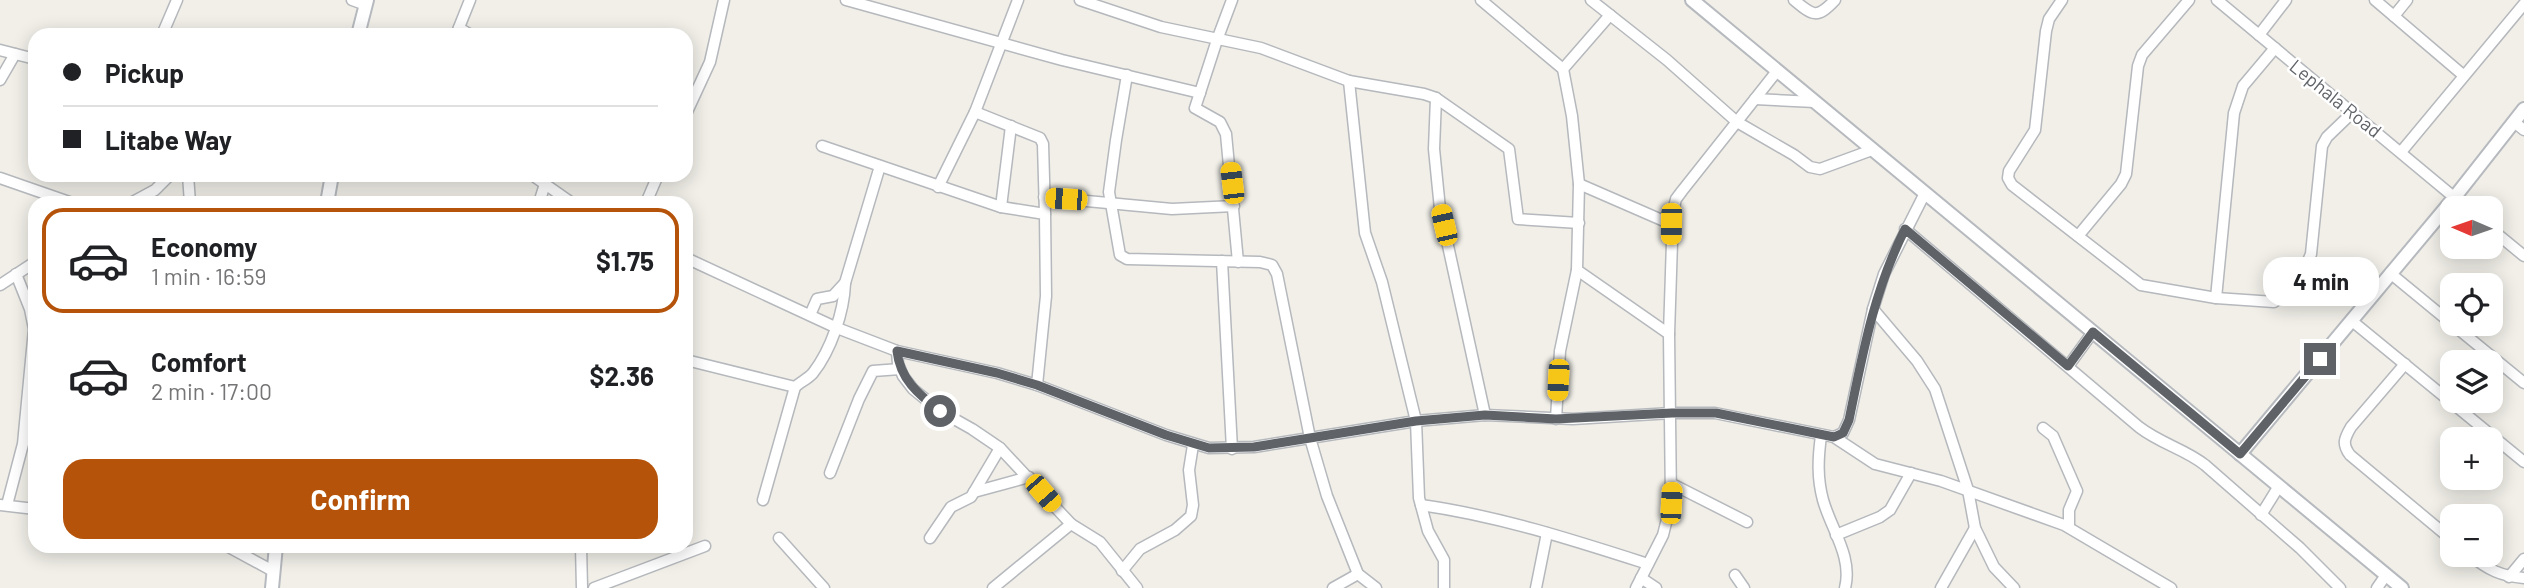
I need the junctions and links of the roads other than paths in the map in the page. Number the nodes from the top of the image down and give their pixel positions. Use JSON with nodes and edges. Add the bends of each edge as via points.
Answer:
{"nodes":[{"id":1,"x":177,"y":0,"type":"edge"},
{"id":2,"x":352,"y":0,"type":"edge"},
{"id":3,"x":470,"y":0,"type":"edge"},
{"id":4,"x":724,"y":0,"type":"edge"},
{"id":5,"x":846,"y":0,"type":"edge"},
{"id":6,"x":1018,"y":0,"type":"edge"},
{"id":7,"x":1080,"y":0,"type":"edge"},
{"id":8,"x":1232,"y":0,"type":"edge"},
{"id":9,"x":1481,"y":0,"type":"edge"},
{"id":10,"x":1591,"y":0,"type":"edge"},
{"id":11,"x":1692,"y":0,"type":"edge"},
{"id":12,"x":1794,"y":0,"type":"edge"},
{"id":13,"x":1835,"y":0,"type":"edge"},
{"id":14,"x":2062,"y":0,"type":"edge"},
{"id":15,"x":2189,"y":0,"type":"edge"},
{"id":16,"x":2217,"y":0,"type":"edge"},
{"id":17,"x":2286,"y":0,"type":"edge"},
{"id":18,"x":2375,"y":0,"type":"edge"},
{"id":19,"x":2407,"y":0,"type":"edge"},
{"id":20,"x":367,"y":2,"type":"edge"},
{"id":21,"x":2524,"y":4,"type":"edge"},
{"id":22,"x":1605,"y":8,"type":"edge"},
{"id":23,"x":2394,"y":16,"type":"junction"},
{"id":24,"x":165,"y":28,"type":"edge"},
{"id":25,"x":360,"y":28,"type":"edge"},
{"id":26,"x":458,"y":28,"type":"edge"},
{"id":27,"x":2259,"y":35,"type":"junction"},
{"id":28,"x":1217,"y":40,"type":"junction"},
{"id":29,"x":1000,"y":44,"type":"junction"},
{"id":30,"x":2275,"y":48,"type":"junction"},
{"id":31,"x":0,"y":50,"type":"edge"},
{"id":32,"x":15,"y":54,"type":"junction"},
{"id":33,"x":28,"y":57,"type":"edge"},
{"id":34,"x":1563,"y":69,"type":"junction"},
{"id":35,"x":1777,"y":71,"type":"junction"},
{"id":36,"x":1128,"y":75,"type":"junction"},
{"id":37,"x":2463,"y":75,"type":"junction"},
{"id":38,"x":0,"y":80,"type":"edge"},
{"id":39,"x":1349,"y":81,"type":"junction"},
{"id":40,"x":1199,"y":93,"type":"junction"},
{"id":41,"x":1436,"y":98,"type":"junction"},
{"id":42,"x":693,"y":99,"type":"edge"},
{"id":43,"x":1755,"y":99,"type":"junction"},
{"id":44,"x":1815,"y":103,"type":"junction"},
{"id":45,"x":2524,"y":109,"type":"edge"},
{"id":46,"x":975,"y":112,"type":"junction"},
{"id":47,"x":2353,"y":112,"type":"junction"},
{"id":48,"x":2514,"y":121,"type":"junction"},
{"id":49,"x":1737,"y":122,"type":"junction"},
{"id":50,"x":1011,"y":126,"type":"junction"},
{"id":51,"x":2524,"y":130,"type":"edge"},
{"id":52,"x":822,"y":146,"type":"dead end"},
{"id":53,"x":1872,"y":150,"type":"junction"},
{"id":54,"x":2401,"y":152,"type":"junction"},
{"id":55,"x":880,"y":166,"type":"junction"},
{"id":56,"x":0,"y":178,"type":"edge"},
{"id":57,"x":163,"y":182,"type":"edge"},
{"id":58,"x":542,"y":182,"type":"edge"},
{"id":59,"x":545,"y":184,"type":"junction"},
{"id":60,"x":1579,"y":184,"type":"junction"},
{"id":61,"x":938,"y":187,"type":"junction"},
{"id":62,"x":1925,"y":193,"type":"junction"},
{"id":63,"x":52,"y":196,"type":"edge"},
{"id":64,"x":144,"y":196,"type":"edge"},
{"id":65,"x":541,"y":196,"type":"edge"},
{"id":66,"x":562,"y":196,"type":"edge"},
{"id":67,"x":2452,"y":196,"type":"edge"},
{"id":68,"x":2456,"y":196,"type":"edge"},
{"id":69,"x":1044,"y":197,"type":"junction"},
{"id":70,"x":1111,"y":202,"type":"junction"},
{"id":71,"x":1234,"y":206,"type":"junction"},
{"id":72,"x":1001,"y":207,"type":"junction"},
{"id":73,"x":1045,"y":214,"type":"junction"},
{"id":74,"x":2440,"y":214,"type":"edge"},
{"id":75,"x":1579,"y":223,"type":"junction"},
{"id":76,"x":1671,"y":224,"type":"junction"},
{"id":77,"x":1905,"y":229,"type":"junction"},
{"id":78,"x":2078,"y":236,"type":"junction"},
{"id":79,"x":2503,"y":239,"type":"edge"},
{"id":80,"x":2524,"y":256,"type":"edge"},
{"id":81,"x":693,"y":261,"type":"edge"},
{"id":82,"x":1222,"y":261,"type":"junction"},
{"id":83,"x":1238,"y":262,"type":"junction"},
{"id":84,"x":28,"y":266,"type":"edge"},
{"id":85,"x":1577,"y":270,"type":"junction"},
{"id":86,"x":2390,"y":273,"type":"junction"},
{"id":87,"x":16,"y":274,"type":"junction"},
{"id":88,"x":845,"y":283,"type":"junction"},
{"id":89,"x":0,"y":285,"type":"edge"},
{"id":90,"x":2216,"y":298,"type":"junction"},
{"id":91,"x":28,"y":304,"type":"edge"},
{"id":92,"x":1873,"y":309,"type":"junction"},
{"id":93,"x":2440,"y":314,"type":"edge"},
{"id":94,"x":810,"y":315,"type":"junction"},
{"id":95,"x":2352,"y":321,"type":"junction"},
{"id":96,"x":837,"y":328,"type":"junction"},
{"id":97,"x":2093,"y":332,"type":"junction"},
{"id":98,"x":1669,"y":334,"type":"junction"},
{"id":99,"x":2467,"y":336,"type":"edge"},
{"id":100,"x":897,"y":351,"type":"junction"},
{"id":101,"x":693,"y":362,"type":"edge"},
{"id":102,"x":2404,"y":365,"type":"junction"},
{"id":103,"x":2068,"y":366,"type":"junction"},
{"id":104,"x":900,"y":369,"type":"junction"},
{"id":105,"x":2524,"y":383,"type":"edge"},
{"id":106,"x":1037,"y":385,"type":"junction"},
{"id":107,"x":795,"y":387,"type":"junction"},
{"id":108,"x":28,"y":392,"type":"edge"},
{"id":109,"x":1672,"y":413,"type":"junction"},
{"id":110,"x":1485,"y":415,"type":"junction"},
{"id":111,"x":1556,"y":419,"type":"junction"},
{"id":112,"x":1416,"y":421,"type":"junction"},
{"id":113,"x":2043,"y":428,"type":"dead end"},
{"id":114,"x":1821,"y":436,"type":"junction"},
{"id":115,"x":1834,"y":437,"type":"junction"},
{"id":116,"x":1310,"y":439,"type":"junction"},
{"id":117,"x":1193,"y":445,"type":"junction"},
{"id":118,"x":1000,"y":448,"type":"junction"},
{"id":119,"x":1232,"y":449,"type":"junction"},
{"id":120,"x":2240,"y":454,"type":"junction"},
{"id":121,"x":2524,"y":462,"type":"edge"},
{"id":122,"x":830,"y":473,"type":"dead end"},
{"id":123,"x":1911,"y":473,"type":"junction"},
{"id":124,"x":1029,"y":477,"type":"junction"},
{"id":125,"x":1672,"y":484,"type":"junction"},
{"id":126,"x":2279,"y":486,"type":"junction"},
{"id":127,"x":1968,"y":490,"type":"junction"},
{"id":128,"x":974,"y":492,"type":"junction"},
{"id":129,"x":763,"y":500,"type":"dead end"},
{"id":130,"x":3,"y":505,"type":"edge"},
{"id":131,"x":1421,"y":505,"type":"junction"},
{"id":132,"x":28,"y":508,"type":"edge"},
{"id":133,"x":2261,"y":515,"type":"junction"},
{"id":134,"x":1747,"y":522,"type":"dead end"},
{"id":135,"x":1071,"y":524,"type":"junction"},
{"id":136,"x":2069,"y":527,"type":"junction"},
{"id":137,"x":1975,"y":528,"type":"junction"},
{"id":138,"x":2440,"y":530,"type":"edge"},
{"id":139,"x":1547,"y":533,"type":"junction"},
{"id":140,"x":1836,"y":535,"type":"junction"},
{"id":141,"x":779,"y":538,"type":"dead end"},
{"id":142,"x":930,"y":538,"type":"dead end"},
{"id":143,"x":705,"y":546,"type":"dead end"},
{"id":144,"x":693,"y":551,"type":"edge"},
{"id":145,"x":240,"y":553,"type":"edge"},
{"id":146,"x":275,"y":553,"type":"edge"},
{"id":147,"x":581,"y":553,"type":"edge"},
{"id":148,"x":686,"y":553,"type":"edge"},
{"id":149,"x":2524,"y":559,"type":"edge"},
{"id":150,"x":1648,"y":564,"type":"junction"},
{"id":151,"x":2485,"y":567,"type":"edge"},
{"id":152,"x":273,"y":571,"type":"junction"},
{"id":153,"x":1122,"y":571,"type":"junction"},
{"id":154,"x":1358,"y":574,"type":"junction"},
{"id":155,"x":1735,"y":575,"type":"dead end"},
{"id":156,"x":2386,"y":575,"type":"junction"},
{"id":157,"x":2510,"y":577,"type":"junction"},
{"id":158,"x":2524,"y":579,"type":"edge"},
{"id":159,"x":1638,"y":583,"type":"edge"},
{"id":160,"x":2337,"y":587,"type":"edge"},
{"id":161,"x":272,"y":588,"type":"edge"},
{"id":162,"x":582,"y":588,"type":"edge"},
{"id":163,"x":594,"y":588,"type":"edge"},
{"id":164,"x":824,"y":588,"type":"edge"},
{"id":165,"x":993,"y":588,"type":"edge"},
{"id":166,"x":1136,"y":588,"type":"edge"},
{"id":167,"x":1333,"y":588,"type":"edge"},
{"id":168,"x":1376,"y":588,"type":"edge"},
{"id":169,"x":1444,"y":588,"type":"edge"},
{"id":170,"x":1536,"y":588,"type":"edge"},
{"id":171,"x":1656,"y":588,"type":"edge"},
{"id":172,"x":1744,"y":588,"type":"edge"},
{"id":173,"x":1845,"y":588,"type":"edge"},
{"id":174,"x":1941,"y":588,"type":"edge"},
{"id":175,"x":2014,"y":588,"type":"edge"},
{"id":176,"x":2171,"y":588,"type":"edge"},
{"id":177,"x":2377,"y":588,"type":"edge"},
{"id":178,"x":2402,"y":588,"type":"edge"}],
"edges":[{"from":1,"to":24,"type":"street"},
{"from":2,"to":20,"type":"street"},
{"from":3,"to":26,"type":"street"},
{"from":4,"to":42,"type":"street","via":[[710,62]]},
{"from":5,"to":29,"type":"street"},
{"from":6,"to":29,"type":"street"},
{"from":7,"to":28,"type":"street","via":[[1145,23]]},
{"from":8,"to":28,"type":"street"},
{"from":9,"to":34,"type":"street"},
{"from":10,"to":22,"type":"street"},
{"from":11,"to":35,"type":"main road"},
{"from":12,"to":13,"type":"street","via":[[1816,14]]},
{"from":14,"to":78,"type":"street","via":[[2046,32],[2035,130],[2008,178]]},
{"from":15,"to":78,"type":"street","via":[[2142,55],[2126,174]]},
{"from":16,"to":27,"type":"street","name":"Lephala Road"},
{"from":17,"to":27,"type":"street"},
{"from":18,"to":23,"type":"street"},
{"from":19,"to":23,"type":"street"},
{"from":20,"to":25,"type":"main road"},
{"from":21,"to":37,"type":"street"},
{"from":22,"to":34,"type":"street"},
{"from":22,"to":49,"type":"street"},
{"from":23,"to":37,"type":"street"},
{"from":27,"to":30,"type":"street","name":"Lephala Road"},
{"from":28,"to":39,"type":"street","via":[[1261,48]]},
{"from":28,"to":40,"type":"street"},
{"from":29,"to":36,"type":"street"},
{"from":29,"to":46,"type":"street"},
{"from":30,"to":47,"type":"street","name":"Lephala Road"},
{"from":30,"to":90,"type":"street","via":[[2237,99]]},
{"from":31,"to":32,"type":"street"},
{"from":32,"to":33,"type":"street"},
{"from":32,"to":38,"type":"street"},
{"from":34,"to":60,"type":"street"},
{"from":35,"to":43,"type":"street"},
{"from":35,"to":44,"type":"main road"},
{"from":36,"to":40,"type":"street"},
{"from":36,"to":70,"type":"street","via":[[1115,140]]},
{"from":37,"to":54,"type":"street"},
{"from":39,"to":41,"type":"street"},
{"from":39,"to":112,"type":"street","via":[[1365,233],[1382,282]]},
{"from":40,"to":71,"type":"street","via":[[1197,111],[1224,128]]},
{"from":41,"to":75,"type":"street","via":[[1509,149],[1518,219]]},
{"from":41,"to":110,"type":"street","via":[[1434,149],[1439,198]]},
{"from":43,"to":44,"type":"street"},
{"from":43,"to":49,"type":"street"},
{"from":44,"to":53,"type":"main road"},
{"from":45,"to":48,"type":"main road"},
{"from":46,"to":50,"type":"street"},
{"from":46,"to":61,"type":"street"},
{"from":47,"to":54,"type":"street","name":"Lephala Road"},
{"from":47,"to":90,"type":"street","via":[[2322,146],[2311,254],[2299,282],[2274,302]]},
{"from":48,"to":51,"type":"street"},
{"from":48,"to":68,"type":"main road"},
{"from":49,"to":53,"type":"street","via":[[1815,169]]},
{"from":49,"to":76,"type":"street","via":[[1676,199]]},
{"from":50,"to":69,"type":"street","via":[[1043,144]]},
{"from":50,"to":72,"type":"street"},
{"from":52,"to":55,"type":"street"},
{"from":53,"to":62,"type":"main road"},
{"from":54,"to":67,"type":"street","name":"Lephala Road"},
{"from":55,"to":61,"type":"street"},
{"from":55,"to":88,"type":"street"},
{"from":56,"to":63,"type":"street"},
{"from":57,"to":64,"type":"street"},
{"from":58,"to":59,"type":"street"},
{"from":59,"to":65,"type":"street"},
{"from":59,"to":66,"type":"street"},
{"from":60,"to":75,"type":"street"},
{"from":60,"to":76,"type":"street"},
{"from":61,"to":72,"type":"street"},
{"from":62,"to":77,"type":"street"},
{"from":62,"to":97,"type":"main road"},
{"from":69,"to":70,"type":"street"},
{"from":69,"to":73,"type":"street"},
{"from":70,"to":71,"type":"street","via":[[1172,209]]},
{"from":70,"to":82,"type":"street","via":[[1123,258]]},
{"from":71,"to":83,"type":"street"},
{"from":72,"to":73,"type":"street"},
{"from":73,"to":106,"type":"street","via":[[1045,296]]},
{"from":74,"to":86,"type":"main road"},
{"from":75,"to":85,"type":"street"},
{"from":76,"to":98,"type":"street"},
{"from":77,"to":92,"type":"street"},
{"from":77,"to":103,"type":"street"},
{"from":78,"to":90,"type":"street","via":[[2141,285]]},
{"from":79,"to":80,"type":"street"},
{"from":81,"to":94,"type":"street"},
{"from":82,"to":83,"type":"street"},
{"from":82,"to":119,"type":"street"},
{"from":83,"to":116,"type":"street","via":[[1267,263],[1275,268]]},
{"from":84,"to":87,"type":"street"},
{"from":85,"to":98,"type":"street"},
{"from":85,"to":111,"type":"street","via":[[1560,351]]},
{"from":86,"to":93,"type":"street"},
{"from":86,"to":95,"type":"main road"},
{"from":87,"to":89,"type":"street"},
{"from":87,"to":91,"type":"street"},
{"from":88,"to":94,"type":"street","via":[[833,296],[817,299]]},
{"from":88,"to":96,"type":"street"},
{"from":92,"to":115,"type":"street","via":[[1849,420],[1843,433]]},
{"from":92,"to":127,"type":"street","via":[[1935,389]]},
{"from":94,"to":96,"type":"street"},
{"from":95,"to":102,"type":"street"},
{"from":95,"to":120,"type":"main road"},
{"from":96,"to":100,"type":"street"},
{"from":96,"to":107,"type":"street","via":[[812,374]]},
{"from":97,"to":103,"type":"street"},
{"from":97,"to":120,"type":"main road"},
{"from":98,"to":109,"type":"street"},
{"from":99,"to":105,"type":"street"},
{"from":100,"to":104,"type":"street"},
{"from":100,"to":106,"type":"street"},
{"from":101,"to":107,"type":"street"},
{"from":102,"to":121,"type":"street"},
{"from":102,"to":138,"type":"street","via":[[2351,428],[2345,447]]},
{"from":103,"to":133,"type":"street","via":[[2155,439],[2197,458]]},
{"from":104,"to":118,"type":"street","via":[[933,406]]},
{"from":104,"to":122,"type":"street","via":[[873,371]]},
{"from":106,"to":117,"type":"street"},
{"from":107,"to":129,"type":"street"},
{"from":108,"to":130,"type":"street","via":[[23,444]]},
{"from":109,"to":111,"type":"street"},
{"from":109,"to":114,"type":"street","via":[[1733,416]]},
{"from":109,"to":125,"type":"street"},
{"from":110,"to":111,"type":"street"},
{"from":110,"to":112,"type":"street"},
{"from":112,"to":116,"type":"street"},
{"from":112,"to":131,"type":"street"},
{"from":113,"to":136,"type":"street","via":[[2053,436],[2077,491],[2069,510]]},
{"from":114,"to":115,"type":"street"},
{"from":114,"to":140,"type":"street","via":[[1818,480]]},
{"from":115,"to":123,"type":"street","via":[[1875,464]]},
{"from":116,"to":119,"type":"street"},
{"from":116,"to":154,"type":"street"},
{"from":117,"to":119,"type":"street"},
{"from":117,"to":153,"type":"street","via":[[1191,516],[1140,549]]},
{"from":118,"to":124,"type":"street"},
{"from":118,"to":128,"type":"street"},
{"from":120,"to":126,"type":"main road"},
{"from":123,"to":127,"type":"street"},
{"from":123,"to":140,"type":"street","via":[[1890,510]]},
{"from":124,"to":128,"type":"street"},
{"from":124,"to":135,"type":"street"},
{"from":125,"to":134,"type":"street"},
{"from":125,"to":150,"type":"street","via":[[1668,520]]},
{"from":126,"to":133,"type":"street"},
{"from":126,"to":156,"type":"main road"},
{"from":127,"to":136,"type":"street"},
{"from":127,"to":137,"type":"street"},
{"from":128,"to":142,"type":"street","via":[[951,507]]},
{"from":130,"to":132,"type":"street"},
{"from":131,"to":139,"type":"street"},
{"from":131,"to":169,"type":"street","via":[[1444,561]]},
{"from":133,"to":160,"type":"street"},
{"from":135,"to":153,"type":"street","via":[[1100,542]]},
{"from":135,"to":165,"type":"street"},
{"from":136,"to":176,"type":"street"},
{"from":137,"to":174,"type":"street"},
{"from":137,"to":175,"type":"street","via":[[1994,567]]},
{"from":139,"to":150,"type":"street"},
{"from":139,"to":170,"type":"street"},
{"from":140,"to":173,"type":"street","via":[[1847,560]]},
{"from":141,"to":164,"type":"street"},
{"from":143,"to":144,"type":"street"},
{"from":145,"to":152,"type":"street"},
{"from":146,"to":152,"type":"main road"},
{"from":147,"to":162,"type":"street"},
{"from":148,"to":163,"type":"street"},
{"from":149,"to":157,"type":"street"},
{"from":150,"to":159,"type":"street"},
{"from":151,"to":157,"type":"street"},
{"from":152,"to":161,"type":"main road"},
{"from":153,"to":166,"type":"street"},
{"from":154,"to":167,"type":"street"},
{"from":154,"to":168,"type":"street"},
{"from":155,"to":172,"type":"street"},
{"from":156,"to":177,"type":"street"},
{"from":156,"to":178,"type":"main road"},
{"from":157,"to":158,"type":"street"},
{"from":159,"to":171,"type":"street"}]}
